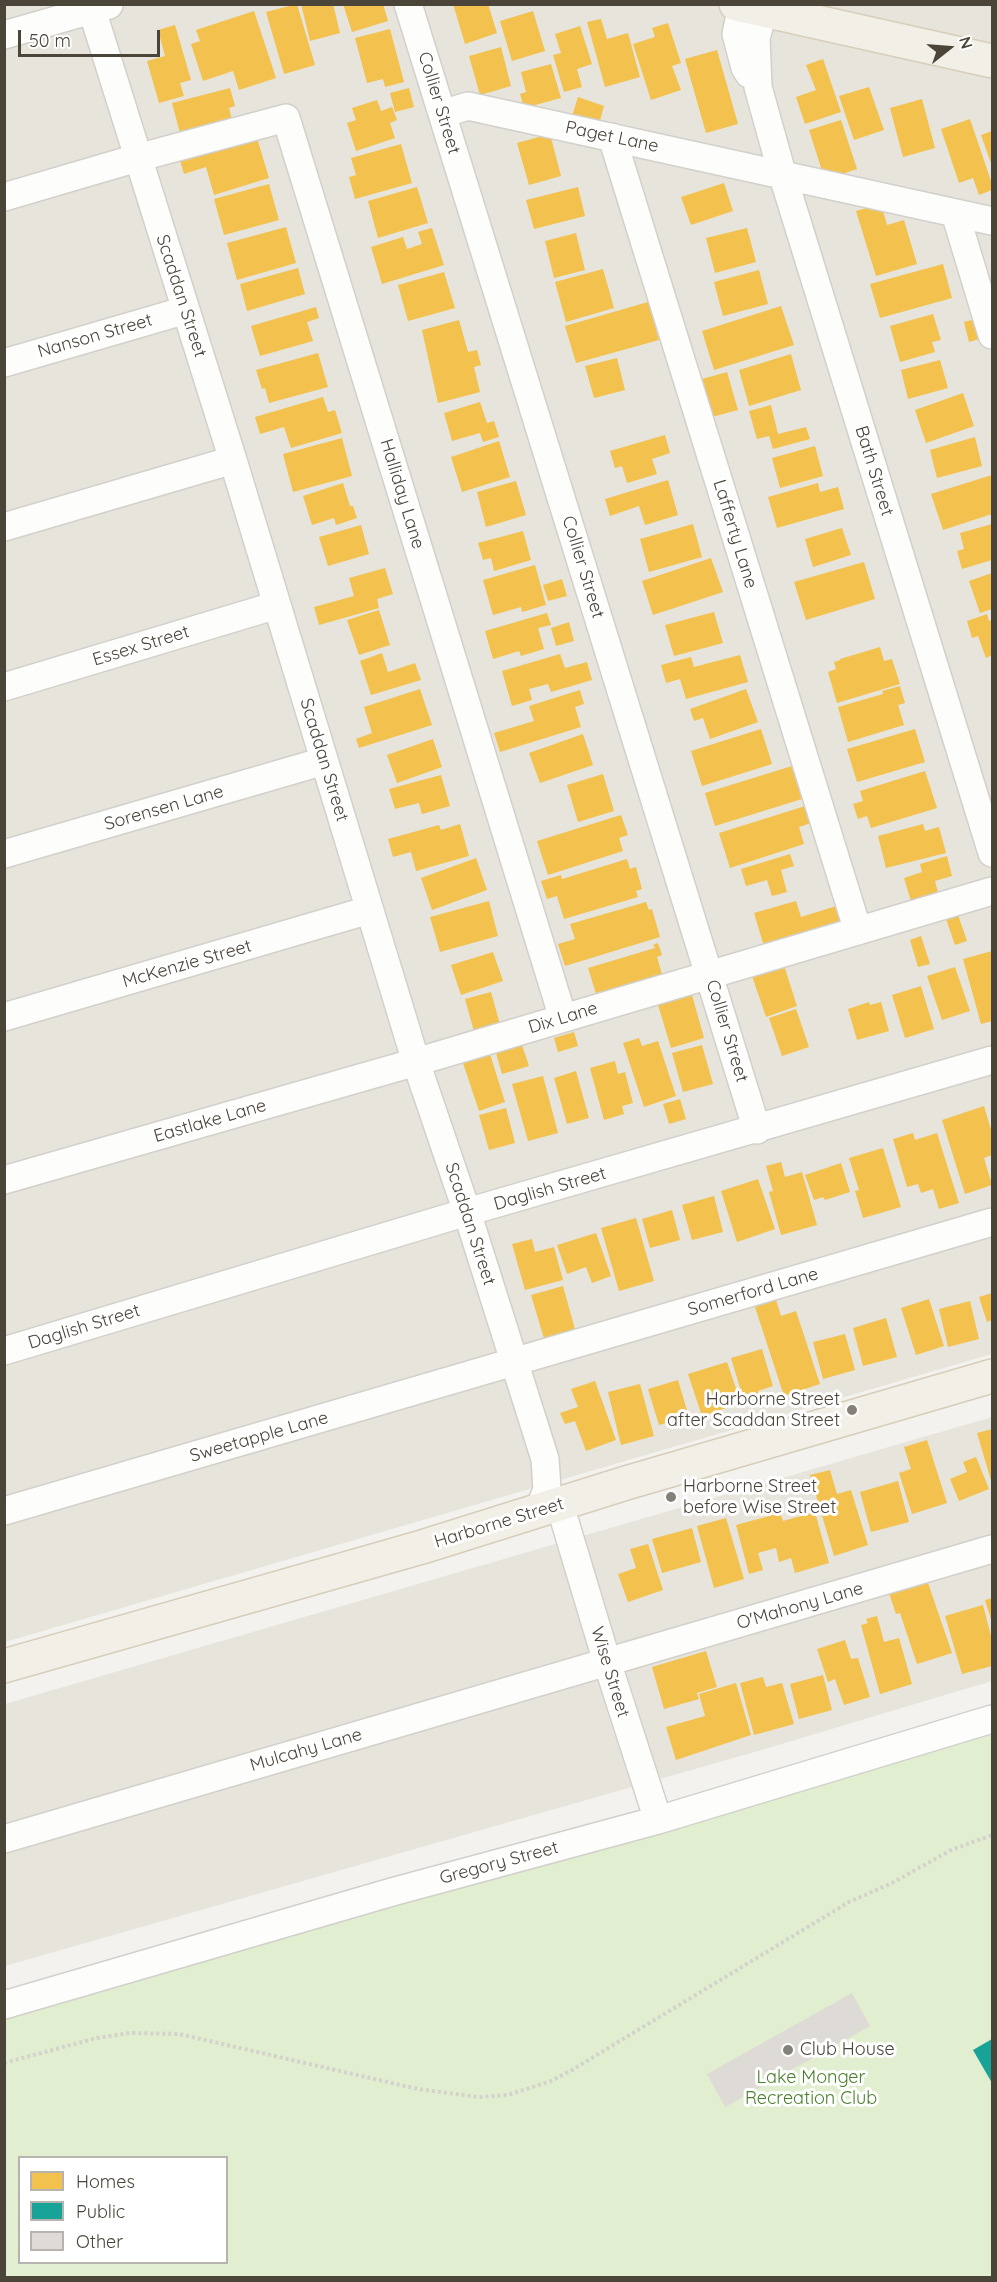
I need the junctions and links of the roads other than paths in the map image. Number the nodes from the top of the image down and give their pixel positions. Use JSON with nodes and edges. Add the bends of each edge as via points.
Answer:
{"nodes":[{"id":1,"x":408,"y":4,"type":"edge"},
{"id":2,"x":101,"y":7,"type":"edge"},
{"id":3,"x":747,"y":7,"type":"edge"},
{"id":4,"x":4,"y":35,"type":"edge"},
{"id":5,"x":993,"y":61,"type":"edge"},
{"id":6,"x":442,"y":114,"type":"junction"},
{"id":7,"x":612,"y":137,"type":"junction"},
{"id":8,"x":137,"y":158,"type":"junction"},
{"id":9,"x":782,"y":173,"type":"junction"},
{"id":10,"x":4,"y":197,"type":"edge"},
{"id":11,"x":955,"y":213,"type":"junction"},
{"id":12,"x":993,"y":221,"type":"edge"},
{"id":13,"x":186,"y":310,"type":"junction"},
{"id":14,"x":993,"y":335,"type":"edge"},
{"id":15,"x":4,"y":363,"type":"edge"},
{"id":16,"x":233,"y":460,"type":"junction"},
{"id":17,"x":4,"y":527,"type":"edge"},
{"id":18,"x":277,"y":605,"type":"junction"},
{"id":19,"x":4,"y":687,"type":"edge"},
{"id":20,"x":324,"y":761,"type":"junction"},
{"id":21,"x":993,"y":853,"type":"edge"},
{"id":22,"x":4,"y":854,"type":"edge"},
{"id":23,"x":993,"y":891,"type":"edge"},
{"id":24,"x":369,"y":910,"type":"junction"},
{"id":25,"x":858,"y":931,"type":"junction"},
{"id":26,"x":710,"y":974,"type":"junction"},
{"id":27,"x":4,"y":1017,"type":"edge"},
{"id":28,"x":563,"y":1018,"type":"junction"},
{"id":29,"x":993,"y":1060,"type":"edge"},
{"id":30,"x":416,"y":1062,"type":"junction"},
{"id":31,"x":757,"y":1130,"type":"junction"},
{"id":32,"x":4,"y":1180,"type":"edge"},
{"id":33,"x":467,"y":1212,"type":"junction"},
{"id":34,"x":993,"y":1222,"type":"edge"},
{"id":35,"x":4,"y":1351,"type":"edge"},
{"id":36,"x":514,"y":1362,"type":"junction"},
{"id":37,"x":993,"y":1376,"type":"edge"},
{"id":38,"x":993,"y":1396,"type":"edge"},
{"id":39,"x":4,"y":1511,"type":"edge"},
{"id":40,"x":552,"y":1516,"type":"junction"},
{"id":41,"x":993,"y":1549,"type":"edge"},
{"id":42,"x":607,"y":1662,"type":"junction"},
{"id":43,"x":4,"y":1666,"type":"edge"},
{"id":44,"x":4,"y":1683,"type":"edge"},
{"id":45,"x":993,"y":1719,"type":"edge"},
{"id":46,"x":658,"y":1820,"type":"junction"},
{"id":47,"x":4,"y":1839,"type":"edge"},
{"id":48,"x":4,"y":2005,"type":"edge"}],
"edges":[{"from":1,"to":6,"type":"street","name":"Collier Street"},
{"from":2,"to":4,"type":"street"},
{"from":2,"to":8,"type":"street","name":"Scaddan Street"},
{"from":3,"to":5,"type":"main road"},
{"from":3,"to":9,"type":"street","name":"Bath Street","via":[[736,34],[745,68],[758,87]]},
{"from":6,"to":7,"type":"street","name":"Paget Lane","via":[[468,106]]},
{"from":6,"to":26,"type":"street","name":"Collier Street"},
{"from":7,"to":9,"type":"street","name":"Paget Lane"},
{"from":7,"to":25,"type":"street","name":"Lafferty Lane"},
{"from":8,"to":10,"type":"street"},
{"from":8,"to":13,"type":"street","name":"Scaddan Street"},
{"from":8,"to":28,"type":"street","name":"Halliday Lane","via":[[286,118]]},
{"from":9,"to":11,"type":"street","name":"Paget Lane"},
{"from":9,"to":21,"type":"street","name":"Bath Street"},
{"from":11,"to":12,"type":"street","name":"Paget Lane"},
{"from":11,"to":14,"type":"street"},
{"from":13,"to":15,"type":"street","name":"Nanson Street"},
{"from":13,"to":16,"type":"street","name":"Scaddan Street"},
{"from":16,"to":17,"type":"street"},
{"from":16,"to":18,"type":"street","name":"Scaddan Street"},
{"from":18,"to":19,"type":"street","name":"Essex Street"},
{"from":18,"to":20,"type":"street","name":"Scaddan Street"},
{"from":20,"to":22,"type":"street","name":"Sorensen Lane"},
{"from":20,"to":24,"type":"street","name":"Scaddan Street"},
{"from":23,"to":25,"type":"street","name":"Dix Lane"},
{"from":24,"to":27,"type":"street","name":"McKenzie Street"},
{"from":24,"to":30,"type":"street","name":"Scaddan Street"},
{"from":25,"to":26,"type":"street","name":"Dix Lane"},
{"from":26,"to":28,"type":"street","name":"Dix Lane"},
{"from":26,"to":31,"type":"street","name":"Collier Street"},
{"from":28,"to":30,"type":"street","name":"Dix Lane"},
{"from":29,"to":31,"type":"street","name":"Daglish Street"},
{"from":30,"to":32,"type":"street","name":"Eastlake Lane"},
{"from":30,"to":33,"type":"street","name":"Scaddan Street"},
{"from":31,"to":33,"type":"street","name":"Daglish Street"},
{"from":33,"to":35,"type":"street","name":"Daglish Street"},
{"from":33,"to":36,"type":"street","name":"Scaddan Street"},
{"from":34,"to":36,"type":"street","name":"Somerford Lane"},
{"from":36,"to":39,"type":"street","name":"Sweetapple Lane"},
{"from":36,"to":40,"type":"street","name":"Scaddan Street","via":[[544,1459]]},
{"from":37,"to":40,"type":"main road","name":"Harborne Street"},
{"from":38,"to":40,"type":"main road","name":"Harborne Street"},
{"from":40,"to":42,"type":"street","name":"Wise Street"},
{"from":40,"to":43,"type":"main road","name":"Harborne Street","via":[[422,1547]]},
{"from":40,"to":44,"type":"main road","name":"Harborne Street"},
{"from":41,"to":42,"type":"street","name":"O'Mahony Lane"},
{"from":42,"to":46,"type":"street","name":"Wise Street"},
{"from":42,"to":47,"type":"street","name":"Mulcahy Lane"},
{"from":45,"to":46,"type":"street","name":"Gregory Street"},
{"from":46,"to":48,"type":"street","name":"Gregory Street","via":[[392,1892]]}]}
